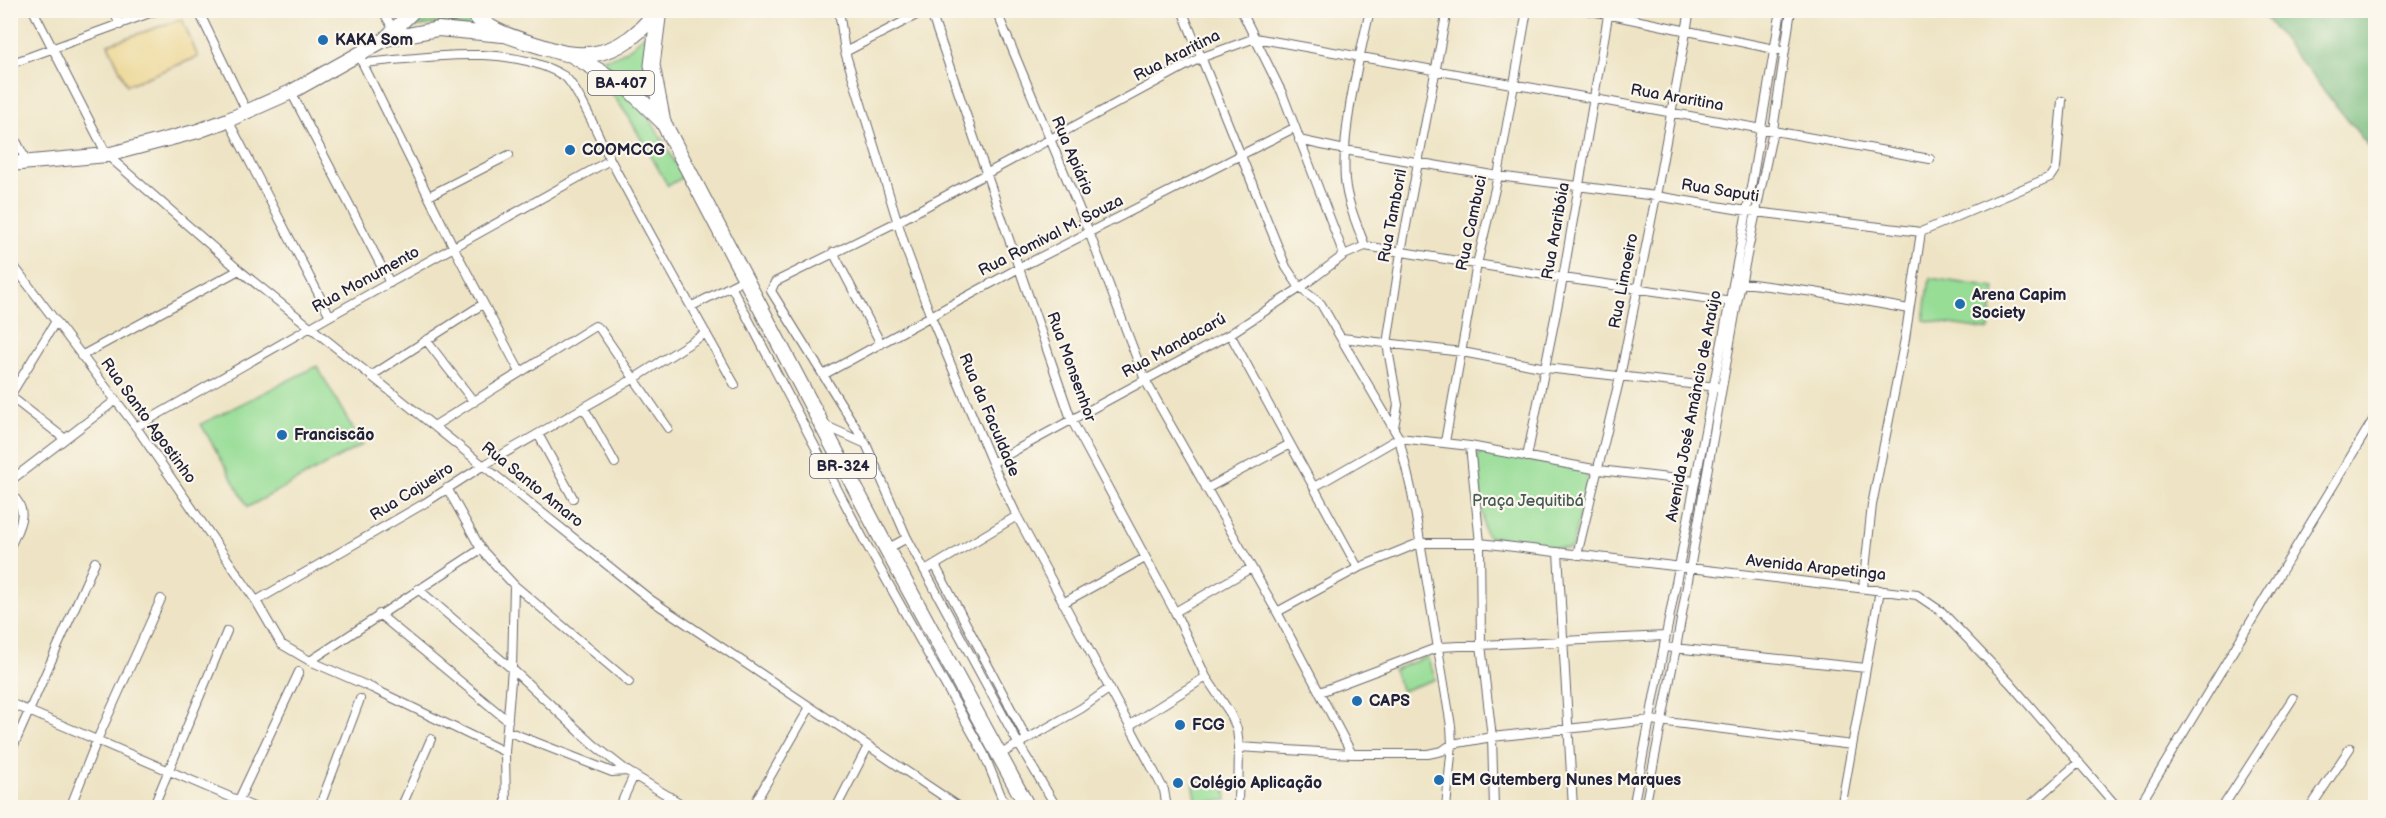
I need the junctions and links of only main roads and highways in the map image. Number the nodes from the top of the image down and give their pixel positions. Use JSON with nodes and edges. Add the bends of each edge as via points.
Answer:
{"nodes":[{"id":1,"x":414,"y":10,"type":"edge"},
{"id":2,"x":470,"y":10,"type":"edge"},
{"id":3,"x":658,"y":10,"type":"edge"},
{"id":4,"x":392,"y":35,"type":"junction"},
{"id":5,"x":507,"y":36,"type":"junction"},
{"id":6,"x":571,"y":54,"type":"junction"},
{"id":7,"x":663,"y":122,"type":"junction"},
{"id":8,"x":10,"y":164,"type":"edge"},
{"id":9,"x":1024,"y":801,"type":"edge"}],
"edges":[{"from":1,"to":4,"type":"main road"},
{"from":2,"to":5,"type":"highway","via":[[484,24]]},
{"from":3,"to":6,"type":"highway","via":[[627,42],[599,53]]},
{"from":3,"to":7,"type":"highway","number":"BA-407","via":[[652,65]]},
{"from":4,"to":5,"type":"main road","via":[[450,28]]},
{"from":4,"to":8,"type":"main road","via":[[361,59],[198,131],[107,155]]},
{"from":5,"to":6,"type":"highway"},
{"from":6,"to":7,"type":"highway","number":"BA-407","via":[[628,88]]},
{"from":7,"to":9,"type":"highway","number":"BR-324","via":[[738,282],[821,423]]}]}
